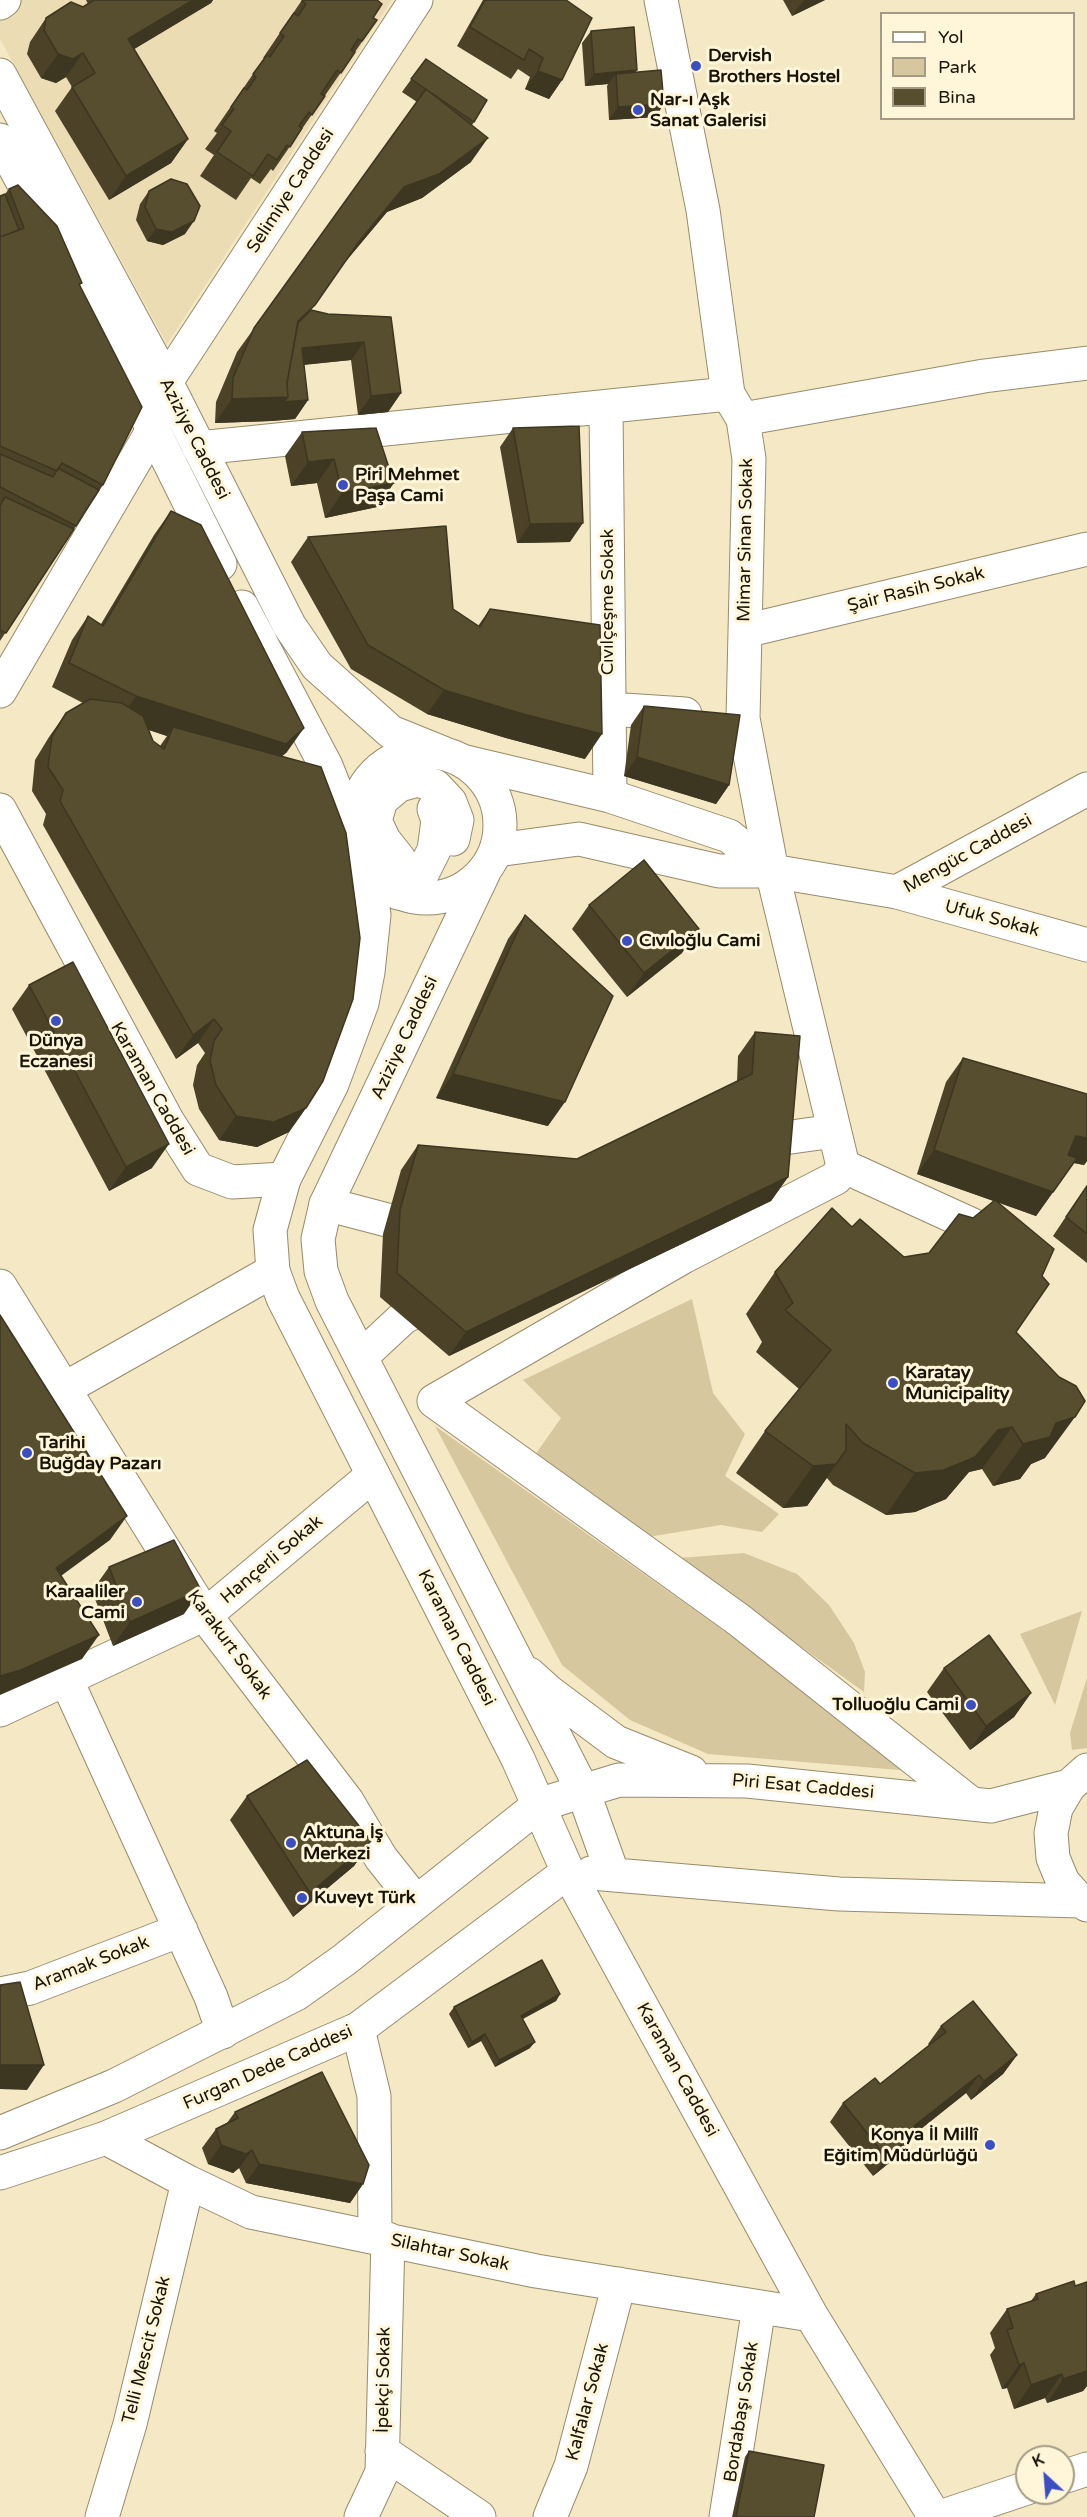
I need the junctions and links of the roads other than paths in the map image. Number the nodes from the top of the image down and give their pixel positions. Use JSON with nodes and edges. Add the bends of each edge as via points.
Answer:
{"nodes":[{"id":1,"x":4,"y":0,"type":"edge"},
{"id":2,"x":416,"y":0,"type":"edge"},
{"id":3,"x":661,"y":0,"type":"edge"},
{"id":4,"x":0,"y":3,"type":"edge"},
{"id":5,"x":0,"y":75,"type":"edge"},
{"id":6,"x":0,"y":140,"type":"edge"},
{"id":7,"x":13,"y":193,"type":"edge"},
{"id":8,"x":1087,"y":363,"type":"edge"},
{"id":9,"x":166,"y":382,"type":"junction"},
{"id":10,"x":736,"y":406,"type":"junction"},
{"id":11,"x":606,"y":408,"type":"junction"},
{"id":12,"x":154,"y":428,"type":"junction"},
{"id":13,"x":199,"y":448,"type":"junction"},
{"id":14,"x":1087,"y":549,"type":"edge"},
{"id":15,"x":745,"y":632,"type":"junction"},
{"id":16,"x":0,"y":691,"type":"edge"},
{"id":17,"x":609,"y":709,"type":"junction"},
{"id":18,"x":743,"y":718,"type":"junction"},
{"id":19,"x":454,"y":758,"type":"junction"},
{"id":20,"x":1087,"y":789,"type":"edge"},
{"id":21,"x":610,"y":796,"type":"junction"},
{"id":22,"x":0,"y":810,"type":"edge"},
{"id":23,"x":395,"y":829,"type":"dead end"},
{"id":24,"x":453,"y":839,"type":"dead end"},
{"id":25,"x":359,"y":850,"type":"junction"},
{"id":26,"x":490,"y":861,"type":"junction"},
{"id":27,"x":772,"y":871,"type":"junction"},
{"id":28,"x":897,"y":892,"type":"junction"},
{"id":29,"x":404,"y":894,"type":"junction"},
{"id":30,"x":1087,"y":945,"type":"edge"},
{"id":31,"x":834,"y":1131,"type":"junction"},
{"id":32,"x":725,"y":1164,"type":"edge"},
{"id":33,"x":843,"y":1166,"type":"junction"},
{"id":34,"x":284,"y":1179,"type":"junction"},
{"id":35,"x":326,"y":1204,"type":"junction"},
{"id":36,"x":455,"y":1227,"type":"edge"},
{"id":37,"x":1014,"y":1254,"type":"edge"},
{"id":38,"x":273,"y":1271,"type":"junction"},
{"id":39,"x":0,"y":1286,"type":"edge"},
{"id":40,"x":466,"y":1287,"type":"edge"},
{"id":41,"x":361,"y":1357,"type":"junction"},
{"id":42,"x":64,"y":1389,"type":"junction"},
{"id":43,"x":373,"y":1475,"type":"junction"},
{"id":44,"x":204,"y":1614,"type":"junction"},
{"id":45,"x":516,"y":1662,"type":"junction"},
{"id":46,"x":66,"y":1679,"type":"junction"},
{"id":47,"x":0,"y":1710,"type":"edge"},
{"id":48,"x":1078,"y":1778,"type":"edge"},
{"id":49,"x":715,"y":1781,"type":"junction"},
{"id":50,"x":583,"y":1791,"type":"junction"},
{"id":51,"x":969,"y":1802,"type":"junction"},
{"id":52,"x":539,"y":1805,"type":"junction"},
{"id":53,"x":568,"y":1872,"type":"junction"},
{"id":54,"x":613,"y":1875,"type":"junction"},
{"id":55,"x":416,"y":1902,"type":"junction"},
{"id":56,"x":1083,"y":1903,"type":"edge"},
{"id":57,"x":181,"y":1930,"type":"junction"},
{"id":58,"x":0,"y":1994,"type":"edge"},
{"id":59,"x":358,"y":2029,"type":"junction"},
{"id":60,"x":223,"y":2032,"type":"junction"},
{"id":61,"x":0,"y":2133,"type":"edge"},
{"id":62,"x":106,"y":2138,"type":"junction"},
{"id":63,"x":0,"y":2173,"type":"edge"},
{"id":64,"x":188,"y":2182,"type":"junction"},
{"id":65,"x":381,"y":2238,"type":"junction"},
{"id":66,"x":619,"y":2284,"type":"junction"},
{"id":67,"x":759,"y":2307,"type":"junction"},
{"id":68,"x":811,"y":2315,"type":"junction"},
{"id":69,"x":382,"y":2451,"type":"junction"},
{"id":70,"x":1015,"y":2492,"type":"edge"},
{"id":71,"x":102,"y":2517,"type":"edge"},
{"id":72,"x":361,"y":2517,"type":"edge"},
{"id":73,"x":479,"y":2517,"type":"edge"},
{"id":74,"x":550,"y":2517,"type":"edge"},
{"id":75,"x":726,"y":2517,"type":"edge"},
{"id":76,"x":935,"y":2517,"type":"edge"},
{"id":77,"x":940,"y":2517,"type":"edge"}],
"edges":[{"from":1,"to":4,"type":"street"},
{"from":2,"to":9,"type":"street","name":"Selimiye Caddesi"},
{"from":3,"to":10,"type":"street","name":"Mimar Sinan Sokak","via":[[703,210]]},
{"from":5,"to":9,"type":"street","name":"Aziziye Caddesi"},
{"from":6,"to":7,"type":"street","name":"Aziziye Caddesi"},
{"from":7,"to":12,"type":"street","name":"Aziziye Caddesi"},
{"from":8,"to":10,"type":"street"},
{"from":9,"to":13,"type":"street","name":"Aziziye Caddesi"},
{"from":10,"to":11,"type":"street"},
{"from":10,"to":15,"type":"street","name":"Mimar Sinan Sokak","via":[[749,459]]},
{"from":11,"to":13,"type":"street"},
{"from":11,"to":17,"type":"street","name":"Cıvılçeşme Sokak"},
{"from":12,"to":16,"type":"street"},
{"from":12,"to":25,"type":"street","name":"Aziziye Caddesi","via":[[189,506],[326,766]]},
{"from":13,"to":19,"type":"street","name":"Aziziye Caddesi","via":[[289,625],[317,666],[391,732]]},
{"from":14,"to":15,"type":"street","name":"Şair Rasih Sokak"},
{"from":15,"to":18,"type":"street","name":"Mimar Sinan Sokak"},
{"from":17,"to":18,"type":"street"},
{"from":17,"to":21,"type":"street","name":"Cıvılçeşme Sokak"},
{"from":18,"to":27,"type":"street","name":"Mimar Sinan Sokak"},
{"from":19,"to":21,"type":"street"},
{"from":19,"to":25,"type":"street","via":[[417,752],[393,760],[374,774],[361,793],[354,816]]},
{"from":19,"to":26,"type":"street","via":[[485,779],[497,801],[501,825]]},
{"from":20,"to":28,"type":"street","name":"Mengüc Caddesi"},
{"from":21,"to":27,"type":"street","via":[[729,836]]},
{"from":22,"to":34,"type":"street","name":"Karaman Caddesi","via":[[167,1120],[198,1169],[232,1182]]},
{"from":23,"to":29,"type":"street","via":[[396,813],[408,802],[420,798],[432,803],[438,820],[434,850]]},
{"from":24,"to":29,"type":"street","via":[[457,820],[450,802],[435,786],[417,780],[399,785],[381,800],[375,821],[399,859]]},
{"from":25,"to":29,"type":"street","via":[[378,880]]},
{"from":25,"to":34,"type":"street","name":"Aziziye Caddesi","via":[[374,915],[362,1003],[332,1084]]},
{"from":26,"to":27,"type":"street","name":"Mengüc Caddesi","via":[[579,839],[719,871]]},
{"from":26,"to":29,"type":"street","via":[[466,888],[444,897]]},
{"from":26,"to":35,"type":"street","name":"Aziziye Caddesi"},
{"from":27,"to":28,"type":"street","name":"Mengüc Caddesi"},
{"from":27,"to":31,"type":"street","name":"Mimar Sinan Sokak"},
{"from":28,"to":30,"type":"street","name":"Ufuk Sokak"},
{"from":31,"to":32,"type":"street","via":[[777,1139]]},
{"from":31,"to":33,"type":"street","name":"Mimar Sinan Sokak"},
{"from":33,"to":37,"type":"street","via":[[979,1228]]},
{"from":33,"to":51,"type":"street","via":[[837,1178],[682,1257],[434,1401],[740,1620]]},
{"from":34,"to":38,"type":"street","name":"Karaman Caddesi","via":[[270,1230]]},
{"from":35,"to":36,"type":"street","via":[[387,1220]]},
{"from":35,"to":41,"type":"street","via":[[318,1239],[321,1271]]},
{"from":38,"to":42,"type":"street"},
{"from":38,"to":43,"type":"street","name":"Karaman Caddesi"},
{"from":39,"to":42,"type":"street","name":"Karakurt Sokak"},
{"from":40,"to":41,"type":"street","via":[[404,1317]]},
{"from":41,"to":45,"type":"street"},
{"from":42,"to":44,"type":"street","name":"Karakurt Sokak"},
{"from":43,"to":44,"type":"street","name":"Hançerli Sokak"},
{"from":43,"to":52,"type":"street","name":"Karaman Caddesi"},
{"from":44,"to":46,"type":"street","name":"Hançerli Sokak"},
{"from":44,"to":55,"type":"street","name":"Karakurt Sokak","via":[[347,1801],[381,1858]]},
{"from":45,"to":49,"type":"street","via":[[616,1742]]},
{"from":45,"to":50,"type":"street"},
{"from":46,"to":47,"type":"street","name":"Hançerli Sokak"},
{"from":46,"to":57,"type":"street"},
{"from":48,"to":51,"type":"street","name":"Piri Esat Caddesi","via":[[991,1806]]},
{"from":48,"to":56,"type":"street","via":[[1056,1808],[1051,1833],[1053,1858],[1063,1882]]},
{"from":49,"to":50,"type":"street","name":"Piri Esat Caddesi","via":[[618,1780]]},
{"from":49,"to":51,"type":"street","name":"Piri Esat Caddesi"},
{"from":50,"to":52,"type":"street","name":"Piri Esat Caddesi"},
{"from":50,"to":54,"type":"street"},
{"from":52,"to":53,"type":"street","name":"Karaman Caddesi"},
{"from":52,"to":55,"type":"street"},
{"from":53,"to":54,"type":"street"},
{"from":53,"to":59,"type":"street","name":"Furgan Dede Caddesi"},
{"from":53,"to":68,"type":"street","name":"Karaman Caddesi"},
{"from":54,"to":56,"type":"street","via":[[838,1894]]},
{"from":55,"to":60,"type":"street","via":[[296,1994]]},
{"from":57,"to":58,"type":"street","name":"Aramak Sokak","via":[[30,1988]]},
{"from":57,"to":60,"type":"street"},
{"from":59,"to":62,"type":"street","name":"Furgan Dede Caddesi"},
{"from":59,"to":65,"type":"street","name":"İpekçi Sokak","via":[[374,2096]]},
{"from":60,"to":61,"type":"street","via":[[114,2086]]},
{"from":62,"to":63,"type":"street","name":"Furgan Dede Caddesi"},
{"from":62,"to":64,"type":"street","name":"Silahtar Sokak"},
{"from":64,"to":65,"type":"street","name":"Silahtar Sokak","via":[[251,2212]]},
{"from":64,"to":71,"type":"street","name":"Telli Mescit Sokak","via":[[130,2424]]},
{"from":65,"to":66,"type":"street","name":"Silahtar Sokak"},
{"from":65,"to":69,"type":"street","name":"İpekçi Sokak"},
{"from":66,"to":67,"type":"street","name":"Silahtar Sokak"},
{"from":66,"to":74,"type":"street","name":"Kalfalar Sokak","via":[[571,2466]]},
{"from":67,"to":68,"type":"street","name":"Silahtar Sokak"},
{"from":67,"to":75,"type":"street","name":"Bordabaşı Sokak"},
{"from":68,"to":76,"type":"street","name":"Karaman Caddesi"},
{"from":69,"to":72,"type":"street","name":"İpekçi Sokak","via":[[382,2472]]},
{"from":69,"to":73,"type":"street"},
{"from":70,"to":77,"type":"street"}]}
